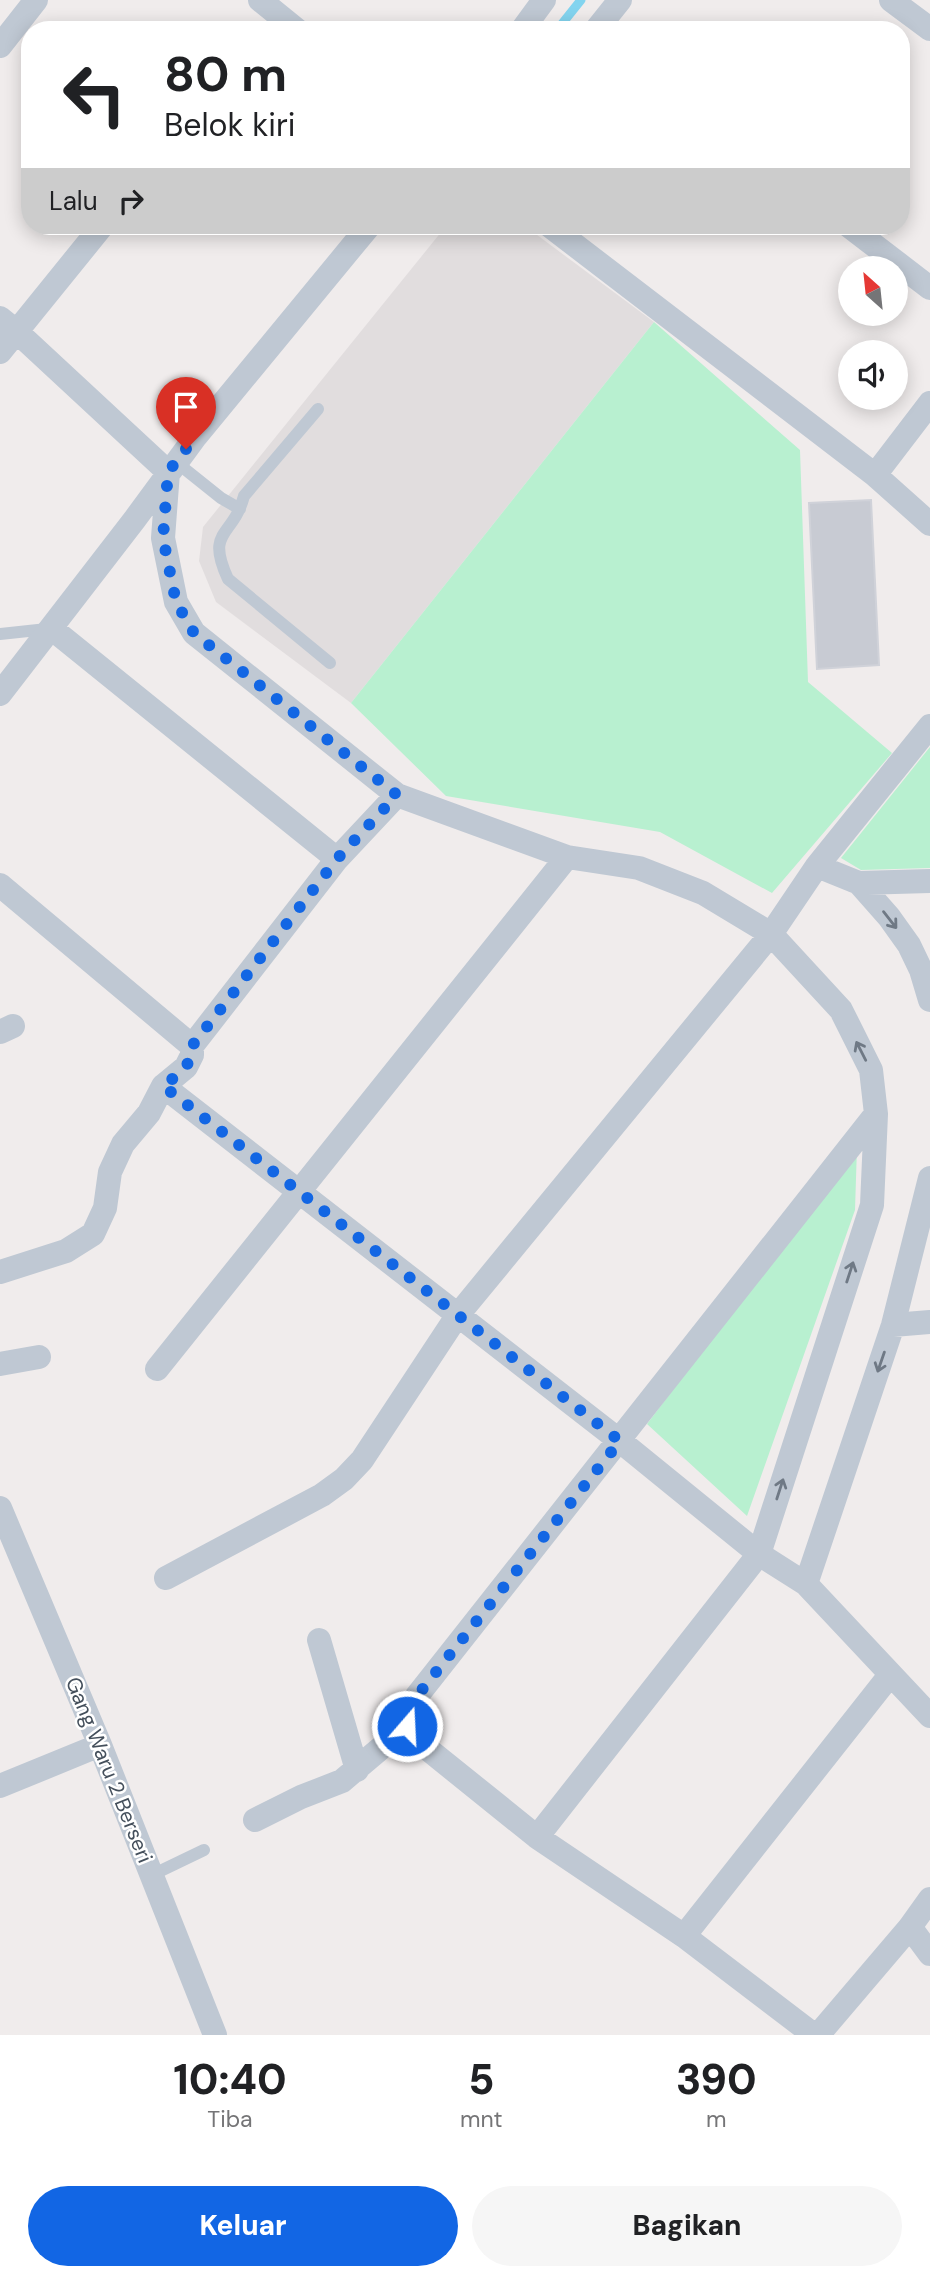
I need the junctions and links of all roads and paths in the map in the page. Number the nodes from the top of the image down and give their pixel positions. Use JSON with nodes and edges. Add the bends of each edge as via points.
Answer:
{"nodes":[{"id":1,"x":36,"y":0,"type":"edge"},
{"id":2,"x":544,"y":0,"type":"edge"},
{"id":3,"x":620,"y":0,"type":"edge"},
{"id":4,"x":891,"y":0,"type":"edge"},
{"id":5,"x":529,"y":21,"type":"edge"},
{"id":6,"x":603,"y":21,"type":"edge"},
{"id":7,"x":930,"y":29,"type":"edge"},
{"id":8,"x":0,"y":46,"type":"edge"},
{"id":9,"x":93,"y":235,"type":"edge"},
{"id":10,"x":362,"y":235,"type":"edge"},
{"id":11,"x":562,"y":235,"type":"edge"},
{"id":12,"x":861,"y":235,"type":"edge"},
{"id":13,"x":930,"y":288,"type":"edge"},
{"id":14,"x":8,"y":324,"type":"edge"},
{"id":15,"x":0,"y":352,"type":"edge"},
{"id":16,"x":930,"y":403,"type":"edge"},
{"id":17,"x":317,"y":409,"type":"dead end"},
{"id":18,"x":179,"y":470,"type":"junction"},
{"id":19,"x":875,"y":475,"type":"junction"},
{"id":20,"x":240,"y":509,"type":"junction"},
{"id":21,"x":930,"y":524,"type":"edge"},
{"id":22,"x":51,"y":628,"type":"junction"},
{"id":23,"x":0,"y":634,"type":"edge"},
{"id":24,"x":330,"y":663,"type":"dead end"},
{"id":25,"x":0,"y":694,"type":"edge"},
{"id":26,"x":930,"y":726,"type":"edge"},
{"id":27,"x":397,"y":795,"type":"junction"},
{"id":28,"x":567,"y":857,"type":"junction"},
{"id":29,"x":337,"y":859,"type":"junction"},
{"id":30,"x":817,"y":866,"type":"junction"},
{"id":31,"x":930,"y":881,"type":"edge"},
{"id":32,"x":859,"y":883,"type":"junction"},
{"id":33,"x":0,"y":885,"type":"edge"},
{"id":34,"x":771,"y":934,"type":"junction"},
{"id":35,"x":930,"y":1000,"type":"edge"},
{"id":36,"x":192,"y":1046,"type":"junction"},
{"id":37,"x":163,"y":1086,"type":"junction"},
{"id":38,"x":876,"y":1114,"type":"junction"},
{"id":39,"x":930,"y":1178,"type":"edge"},
{"id":40,"x":298,"y":1192,"type":"junction"},
{"id":41,"x":0,"y":1272,"type":"edge"},
{"id":42,"x":457,"y":1316,"type":"junction"},
{"id":43,"x":930,"y":1322,"type":"edge"},
{"id":44,"x":893,"y":1325,"type":"junction"},
{"id":45,"x":39,"y":1357,"type":"dead end"},
{"id":46,"x":0,"y":1364,"type":"edge"},
{"id":47,"x":158,"y":1369,"type":"dead end"},
{"id":48,"x":620,"y":1441,"type":"junction"},
{"id":49,"x":0,"y":1508,"type":"edge"},
{"id":50,"x":759,"y":1553,"type":"junction"},
{"id":51,"x":166,"y":1578,"type":"dead end"},
{"id":52,"x":806,"y":1584,"type":"junction"},
{"id":53,"x":319,"y":1640,"type":"dead end"},
{"id":54,"x":890,"y":1675,"type":"junction"},
{"id":55,"x":930,"y":1716,"type":"edge"},
{"id":56,"x":407,"y":1726,"type":"junction"},
{"id":57,"x":100,"y":1745,"type":"junction"},
{"id":58,"x":356,"y":1770,"type":"junction"},
{"id":59,"x":0,"y":1786,"type":"edge"},
{"id":60,"x":255,"y":1820,"type":"dead end"},
{"id":61,"x":537,"y":1837,"type":"junction"},
{"id":62,"x":204,"y":1850,"type":"dead end"},
{"id":63,"x":152,"y":1875,"type":"junction"},
{"id":64,"x":930,"y":1899,"type":"edge"},
{"id":65,"x":910,"y":1927,"type":"junction"},
{"id":66,"x":684,"y":1936,"type":"junction"},
{"id":67,"x":930,"y":1954,"type":"edge"},
{"id":68,"x":215,"y":2035,"type":"edge"},
{"id":69,"x":816,"y":2035,"type":"edge"}],
"edges":[{"from":1,"to":8,"type":"street"},
{"from":2,"to":5,"type":"street"},
{"from":3,"to":6,"type":"street"},
{"from":4,"to":7,"type":"street"},
{"from":9,"to":14,"type":"street"},
{"from":10,"to":18,"type":"street"},
{"from":11,"to":19,"type":"street"},
{"from":12,"to":13,"type":"street"},
{"from":14,"to":15,"type":"street"},
{"from":14,"to":18,"type":"street"},
{"from":16,"to":19,"type":"street"},
{"from":17,"to":20,"type":"lane","via":[[244,496]]},
{"from":18,"to":20,"type":"lane"},
{"from":18,"to":22,"type":"street"},
{"from":18,"to":27,"type":"street","via":[[163,538],[176,602],[194,633]]},
{"from":19,"to":21,"type":"street"},
{"from":20,"to":24,"type":"lane","via":[[218,542],[228,579]]},
{"from":22,"to":23,"type":"lane"},
{"from":22,"to":25,"type":"street"},
{"from":22,"to":29,"type":"street"},
{"from":26,"to":30,"type":"street"},
{"from":27,"to":28,"type":"street"},
{"from":27,"to":29,"type":"street"},
{"from":28,"to":34,"type":"street","via":[[639,868],[703,893]]},
{"from":28,"to":40,"type":"street"},
{"from":29,"to":36,"type":"street"},
{"from":30,"to":32,"type":"street"},
{"from":30,"to":34,"type":"street"},
{"from":31,"to":32,"type":"street"},
{"from":32,"to":35,"type":"street","one_way":true,"via":[[909,945]]},
{"from":33,"to":36,"type":"street"},
{"from":38,"to":34,"type":"street","one_way":true,"via":[[871,1070],[841,1010]]},
{"from":34,"to":42,"type":"street"},
{"from":36,"to":37,"type":"street","via":[[186,1067]]},
{"from":37,"to":40,"type":"street"},
{"from":37,"to":41,"type":"street","via":[[123,1144],[93,1234],[66,1251]]},
{"from":38,"to":48,"type":"street"},
{"from":50,"to":38,"type":"street","one_way":true,"via":[[872,1205]]},
{"from":39,"to":44,"type":"street"},
{"from":40,"to":42,"type":"street"},
{"from":40,"to":47,"type":"street"},
{"from":42,"to":48,"type":"street"},
{"from":42,"to":51,"type":"street","via":[[362,1460],[344,1479]]},
{"from":43,"to":44,"type":"street"},
{"from":44,"to":52,"type":"street","one_way":true},
{"from":45,"to":46,"type":"street"},
{"from":48,"to":50,"type":"street"},
{"from":48,"to":56,"type":"street","via":[[409,1706]]},
{"from":49,"to":57,"type":"street","name":"Gang Waru 2 Berseri"},
{"from":50,"to":52,"type":"street"},
{"from":50,"to":61,"type":"street"},
{"from":52,"to":54,"type":"street"},
{"from":53,"to":58,"type":"street"},
{"from":54,"to":55,"type":"street"},
{"from":54,"to":66,"type":"street"},
{"from":56,"to":58,"type":"street"},
{"from":56,"to":61,"type":"street","via":[[419,1742]]},
{"from":57,"to":59,"type":"street"},
{"from":57,"to":63,"type":"street","name":"Gang Waru 2 Berseri"},
{"from":58,"to":60,"type":"street","via":[[342,1781]]},
{"from":61,"to":66,"type":"street"},
{"from":62,"to":63,"type":"lane"},
{"from":63,"to":68,"type":"street","name":"Gang Waru 2 Berseri"},
{"from":64,"to":65,"type":"street"},
{"from":65,"to":67,"type":"street"},
{"from":65,"to":69,"type":"street"},
{"from":66,"to":69,"type":"street"}]}
